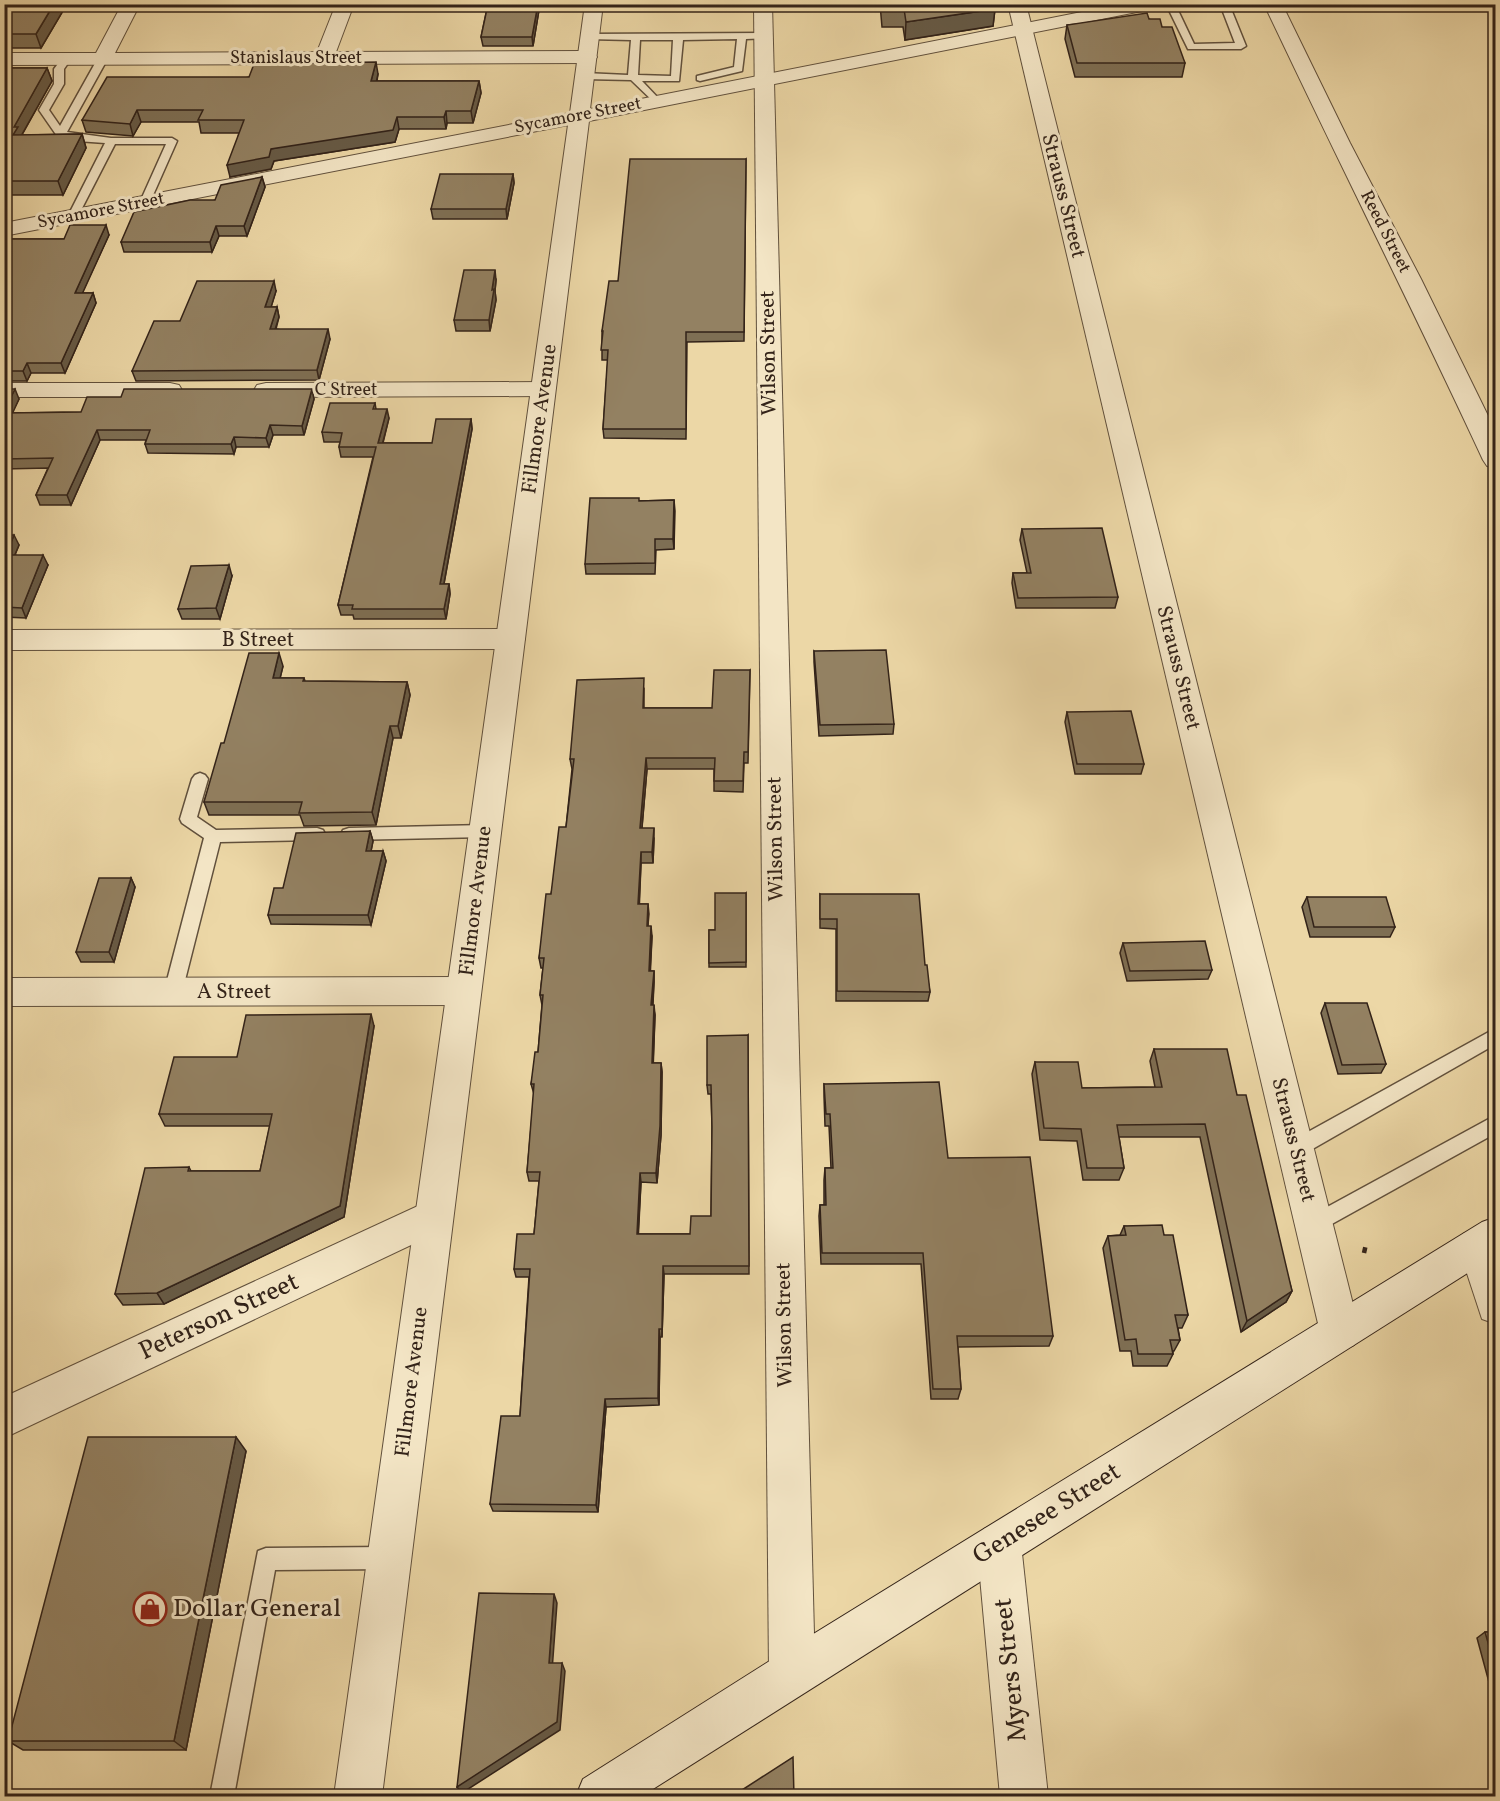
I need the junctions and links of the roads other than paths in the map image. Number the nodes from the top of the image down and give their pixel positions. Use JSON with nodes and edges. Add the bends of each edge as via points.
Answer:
{"nodes":[{"id":1,"x":8,"y":4,"type":"edge"},
{"id":2,"x":131,"y":4,"type":"edge"},
{"id":3,"x":345,"y":4,"type":"edge"},
{"id":4,"x":594,"y":4,"type":"edge"},
{"id":5,"x":763,"y":4,"type":"edge"},
{"id":6,"x":1152,"y":4,"type":"edge"},
{"id":7,"x":1170,"y":4,"type":"edge"},
{"id":8,"x":1224,"y":4,"type":"edge"},
{"id":9,"x":1273,"y":4,"type":"edge"},
{"id":10,"x":4,"y":10,"type":"edge"},
{"id":11,"x":1020,"y":17,"type":"edge"},
{"id":12,"x":742,"y":36,"type":"junction"},
{"id":13,"x":764,"y":36,"type":"junction"},
{"id":14,"x":651,"y":47,"type":"dead end"},
{"id":15,"x":674,"y":53,"type":"junction"},
{"id":16,"x":587,"y":57,"type":"junction"},
{"id":17,"x":66,"y":58,"type":"junction"},
{"id":18,"x":103,"y":58,"type":"junction"},
{"id":19,"x":324,"y":58,"type":"junction"},
{"id":20,"x":637,"y":58,"type":"junction"},
{"id":21,"x":4,"y":59,"type":"edge"},
{"id":22,"x":754,"y":71,"type":"junction"},
{"id":23,"x":692,"y":81,"type":"junction"},
{"id":24,"x":656,"y":101,"type":"junction"},
{"id":25,"x":580,"y":116,"type":"junction"},
{"id":26,"x":61,"y":134,"type":"junction"},
{"id":27,"x":111,"y":141,"type":"junction"},
{"id":28,"x":145,"y":202,"type":"junction"},
{"id":29,"x":73,"y":216,"type":"junction"},
{"id":30,"x":4,"y":230,"type":"edge"},
{"id":31,"x":543,"y":389,"type":"junction"},
{"id":32,"x":4,"y":390,"type":"edge"},
{"id":33,"x":195,"y":390,"type":"edge"},
{"id":34,"x":242,"y":390,"type":"edge"},
{"id":35,"x":1496,"y":460,"type":"edge"},
{"id":36,"x":511,"y":639,"type":"junction"},
{"id":37,"x":4,"y":640,"type":"edge"},
{"id":38,"x":200,"y":779,"type":"dead end"},
{"id":39,"x":485,"y":831,"type":"junction"},
{"id":40,"x":213,"y":836,"type":"junction"},
{"id":41,"x":464,"y":991,"type":"junction"},
{"id":42,"x":4,"y":992,"type":"edge"},
{"id":43,"x":173,"y":992,"type":"junction"},
{"id":44,"x":1496,"y":1035,"type":"edge"},
{"id":45,"x":1496,"y":1122,"type":"edge"},
{"id":46,"x":1295,"y":1149,"type":"junction"},
{"id":47,"x":434,"y":1216,"type":"junction"},
{"id":48,"x":1314,"y":1224,"type":"junction"},
{"id":49,"x":1486,"y":1240,"type":"edge"},
{"id":50,"x":1496,"y":1306,"type":"edge"},
{"id":51,"x":1340,"y":1332,"type":"junction"},
{"id":52,"x":4,"y":1418,"type":"edge"},
{"id":53,"x":999,"y":1544,"type":"junction"},
{"id":54,"x":390,"y":1558,"type":"junction"},
{"id":55,"x":792,"y":1673,"type":"junction"},
{"id":56,"x":222,"y":1797,"type":"edge"},
{"id":57,"x":358,"y":1797,"type":"edge"},
{"id":58,"x":600,"y":1797,"type":"edge"},
{"id":59,"x":1024,"y":1797,"type":"edge"}],
"edges":[{"from":1,"to":10,"type":"street"},
{"from":2,"to":18,"type":"street"},
{"from":3,"to":19,"type":"street"},
{"from":4,"to":16,"type":"street","name":"Fillmore Avenue"},
{"from":5,"to":13,"type":"street","name":"Wilson Street"},
{"from":6,"to":11,"type":"street","name":"Sycamore Street"},
{"from":7,"to":8,"type":"lane","via":[[1191,47],[1241,46]]},
{"from":9,"to":35,"type":"street","name":"Reed Street"},
{"from":11,"to":22,"type":"street","name":"Sycamore Street"},
{"from":11,"to":46,"type":"street","name":"Strauss Street"},
{"from":12,"to":13,"type":"lane"},
{"from":12,"to":15,"type":"lane"},
{"from":12,"to":22,"type":"lane"},
{"from":13,"to":22,"type":"street","name":"Wilson Street"},
{"from":14,"to":20,"type":"lane"},
{"from":15,"to":20,"type":"lane"},
{"from":15,"to":23,"type":"lane"},
{"from":16,"to":19,"type":"street","name":"Stanislaus Street"},
{"from":16,"to":20,"type":"lane"},
{"from":16,"to":20,"type":"lane"},
{"from":16,"to":25,"type":"street","name":"Fillmore Avenue"},
{"from":17,"to":18,"type":"street","name":"Stanislaus Street"},
{"from":17,"to":21,"type":"street","name":"Stanislaus Street"},
{"from":17,"to":26,"type":"lane","via":[[59,69],[59,84],[44,110]]},
{"from":18,"to":19,"type":"street","name":"Stanislaus Street"},
{"from":18,"to":26,"type":"lane"},
{"from":20,"to":23,"type":"lane"},
{"from":20,"to":24,"type":"lane"},
{"from":22,"to":23,"type":"street","name":"Sycamore Street"},
{"from":22,"to":23,"type":"lane"},
{"from":22,"to":55,"type":"street","name":"Wilson Street","via":[[777,907]]},
{"from":23,"to":24,"type":"street","name":"Sycamore Street"},
{"from":24,"to":25,"type":"street","name":"Sycamore Street"},
{"from":25,"to":28,"type":"street","name":"Sycamore Street"},
{"from":25,"to":31,"type":"street","name":"Fillmore Avenue"},
{"from":26,"to":27,"type":"lane"},
{"from":27,"to":28,"type":"lane","via":[[172,141]]},
{"from":27,"to":29,"type":"lane"},
{"from":28,"to":29,"type":"street","name":"Sycamore Street"},
{"from":29,"to":30,"type":"street","name":"Sycamore Street"},
{"from":31,"to":34,"type":"street","name":"C Street"},
{"from":31,"to":36,"type":"street","name":"Fillmore Avenue"},
{"from":32,"to":33,"type":"street"},
{"from":36,"to":37,"type":"street","name":"B Street"},
{"from":36,"to":39,"type":"street","name":"Fillmore Avenue"},
{"from":38,"to":40,"type":"lane","via":[[188,819]]},
{"from":39,"to":40,"type":"lane"},
{"from":39,"to":41,"type":"street","name":"Fillmore Avenue"},
{"from":40,"to":43,"type":"lane"},
{"from":41,"to":43,"type":"street","name":"A Street"},
{"from":41,"to":47,"type":"street","name":"Fillmore Avenue"},
{"from":42,"to":43,"type":"street","name":"A Street"},
{"from":44,"to":46,"type":"lane"},
{"from":45,"to":48,"type":"lane"},
{"from":46,"to":48,"type":"street","name":"Strauss Street"},
{"from":47,"to":52,"type":"street","name":"Peterson Street"},
{"from":47,"to":54,"type":"street","name":"Fillmore Avenue"},
{"from":48,"to":51,"type":"street","name":"Strauss Street"},
{"from":49,"to":50,"type":"street"},
{"from":49,"to":51,"type":"street","name":"Genesee Street"},
{"from":51,"to":53,"type":"street","name":"Genesee Street"},
{"from":53,"to":55,"type":"street","name":"Genesee Street"},
{"from":53,"to":59,"type":"street","name":"Myers Street"},
{"from":54,"to":56,"type":"lane","via":[[266,1558]]},
{"from":54,"to":57,"type":"street","name":"Fillmore Avenue"},
{"from":55,"to":58,"type":"street","name":"Genesee Street"}]}
